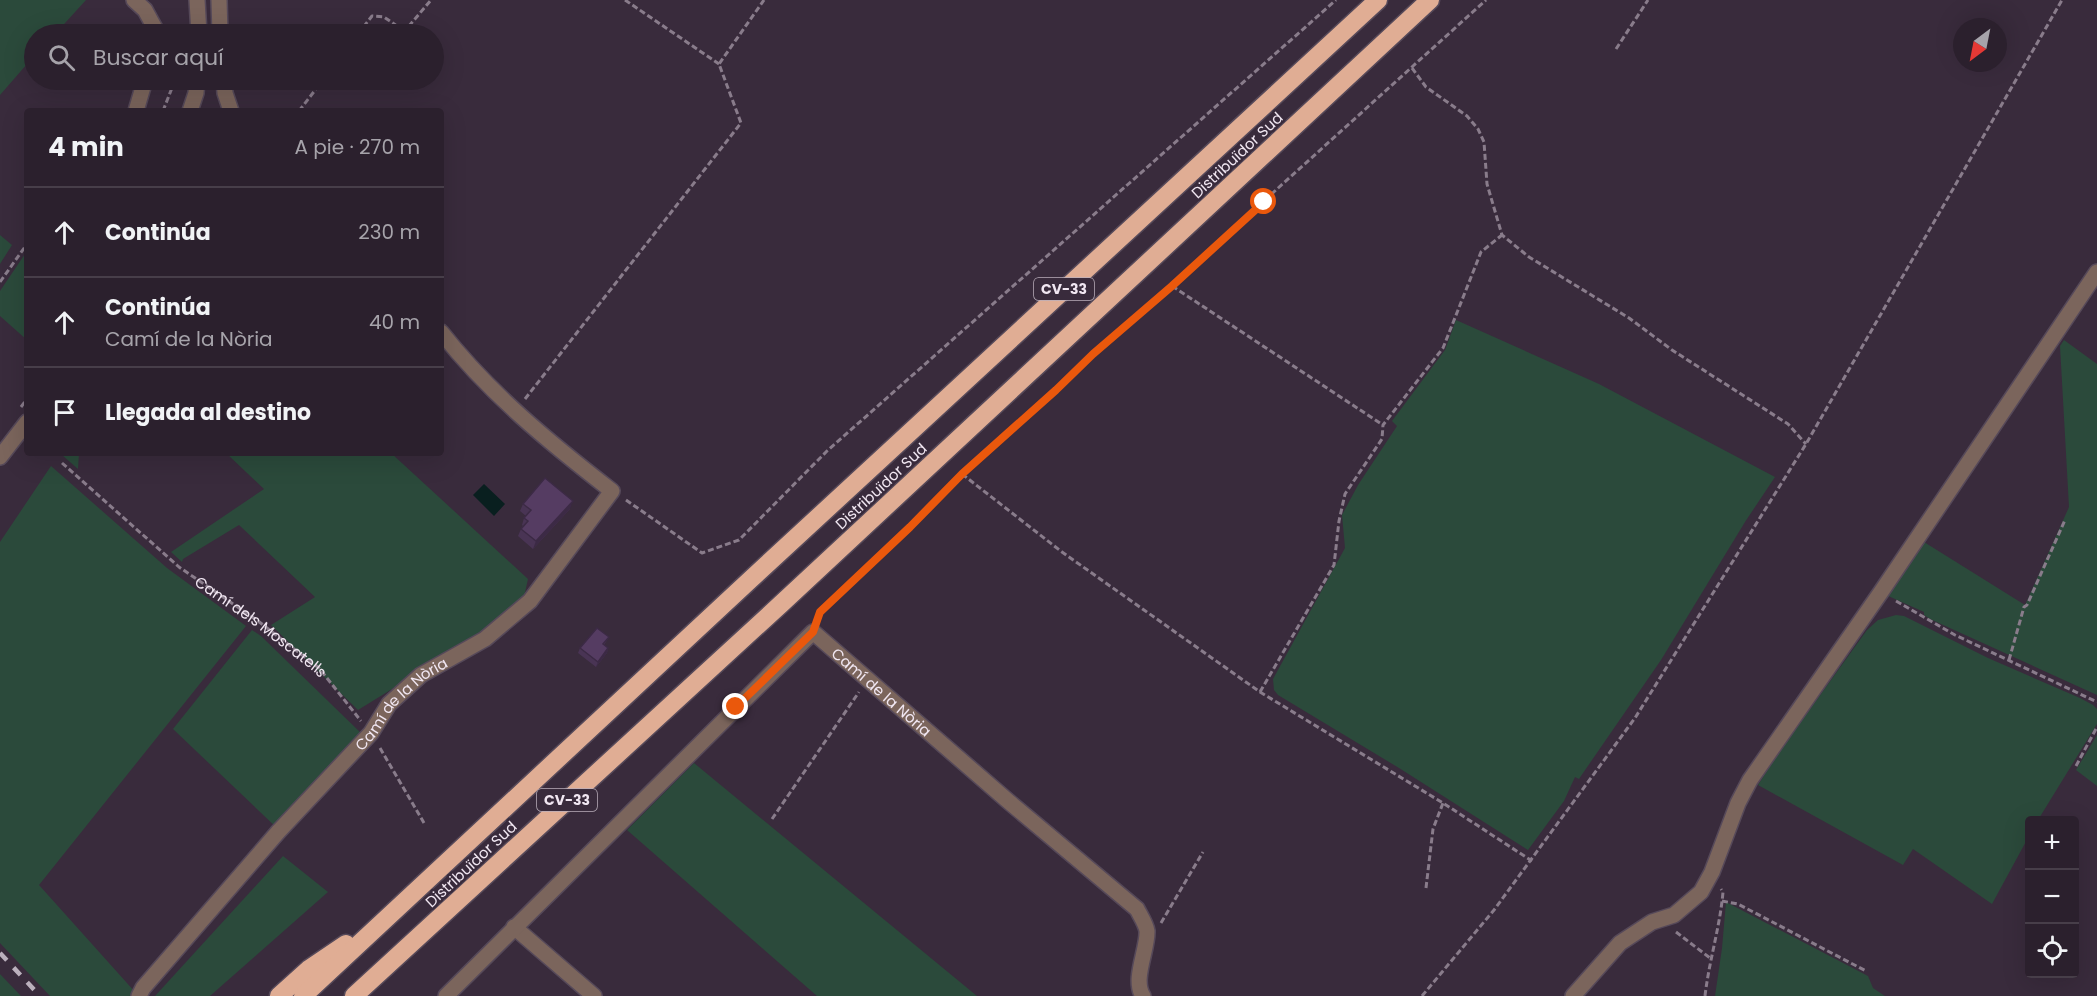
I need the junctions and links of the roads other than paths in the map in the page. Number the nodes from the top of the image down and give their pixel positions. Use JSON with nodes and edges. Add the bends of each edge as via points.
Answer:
{"nodes":[{"id":1,"x":134,"y":0,"type":"edge"},
{"id":2,"x":197,"y":0,"type":"edge"},
{"id":3,"x":219,"y":0,"type":"edge"},
{"id":4,"x":1378,"y":0,"type":"edge"},
{"id":5,"x":1430,"y":0,"type":"edge"},
{"id":6,"x":152,"y":24,"type":"edge"},
{"id":7,"x":198,"y":24,"type":"edge"},
{"id":8,"x":220,"y":24,"type":"edge"},
{"id":9,"x":142,"y":90,"type":"edge"},
{"id":10,"x":196,"y":90,"type":"edge"},
{"id":11,"x":225,"y":90,"type":"edge"},
{"id":12,"x":137,"y":108,"type":"edge"},
{"id":13,"x":191,"y":108,"type":"edge"},
{"id":14,"x":230,"y":108,"type":"edge"},
{"id":15,"x":2097,"y":272,"type":"edge"},
{"id":16,"x":444,"y":336,"type":"edge"},
{"id":17,"x":24,"y":426,"type":"edge"},
{"id":18,"x":0,"y":457,"type":"edge"},
{"id":19,"x":390,"y":915,"type":"junction"},
{"id":20,"x":431,"y":925,"type":"junction"},
{"id":21,"x":514,"y":927,"type":"junction"},
{"id":22,"x":139,"y":996,"type":"edge"},
{"id":23,"x":279,"y":996,"type":"edge"},
{"id":24,"x":303,"y":996,"type":"edge"},
{"id":25,"x":354,"y":996,"type":"edge"},
{"id":26,"x":368,"y":996,"type":"edge"},
{"id":27,"x":446,"y":996,"type":"edge"},
{"id":28,"x":594,"y":996,"type":"edge"},
{"id":29,"x":1143,"y":996,"type":"edge"},
{"id":30,"x":1573,"y":996,"type":"edge"}],
"edges":[{"from":1,"to":6,"type":"street"},
{"from":2,"to":7,"type":"street"},
{"from":3,"to":8,"type":"street"},
{"from":4,"to":19,"type":"highway","name":"Distribuïdor Sud","number":"CV-33"},
{"from":5,"to":20,"type":"highway","name":"Distribuïdor Sud","number":"CV-33"},
{"from":9,"to":12,"type":"street"},
{"from":10,"to":13,"type":"street"},
{"from":11,"to":14,"type":"street"},
{"from":15,"to":30,"type":"street","via":[[1750,780],[1701,892],[1674,915],[1652,922],[1620,943]]},
{"from":16,"to":22,"type":"street","name":"Camí de la Nòria","via":[[514,412],[612,491],[530,601],[485,639],[421,675],[389,705],[371,734],[278,832]]},
{"from":17,"to":18,"type":"street"},
{"from":19,"to":23,"type":"highway","via":[[309,969]]},
{"from":19,"to":24,"type":"highway","name":"Distribuïdor Sud","number":"CV-33"},
{"from":20,"to":25,"type":"highway","name":"Distribuïdor Sud","number":"CV-33"},
{"from":20,"to":26,"type":"highway"},
{"from":21,"to":27,"type":"street"},
{"from":21,"to":28,"type":"street"},
{"from":21,"to":29,"type":"street","name":"Camí de la Nòria","via":[[813,632],[1137,909],[1147,929],[1140,971]]}]}
